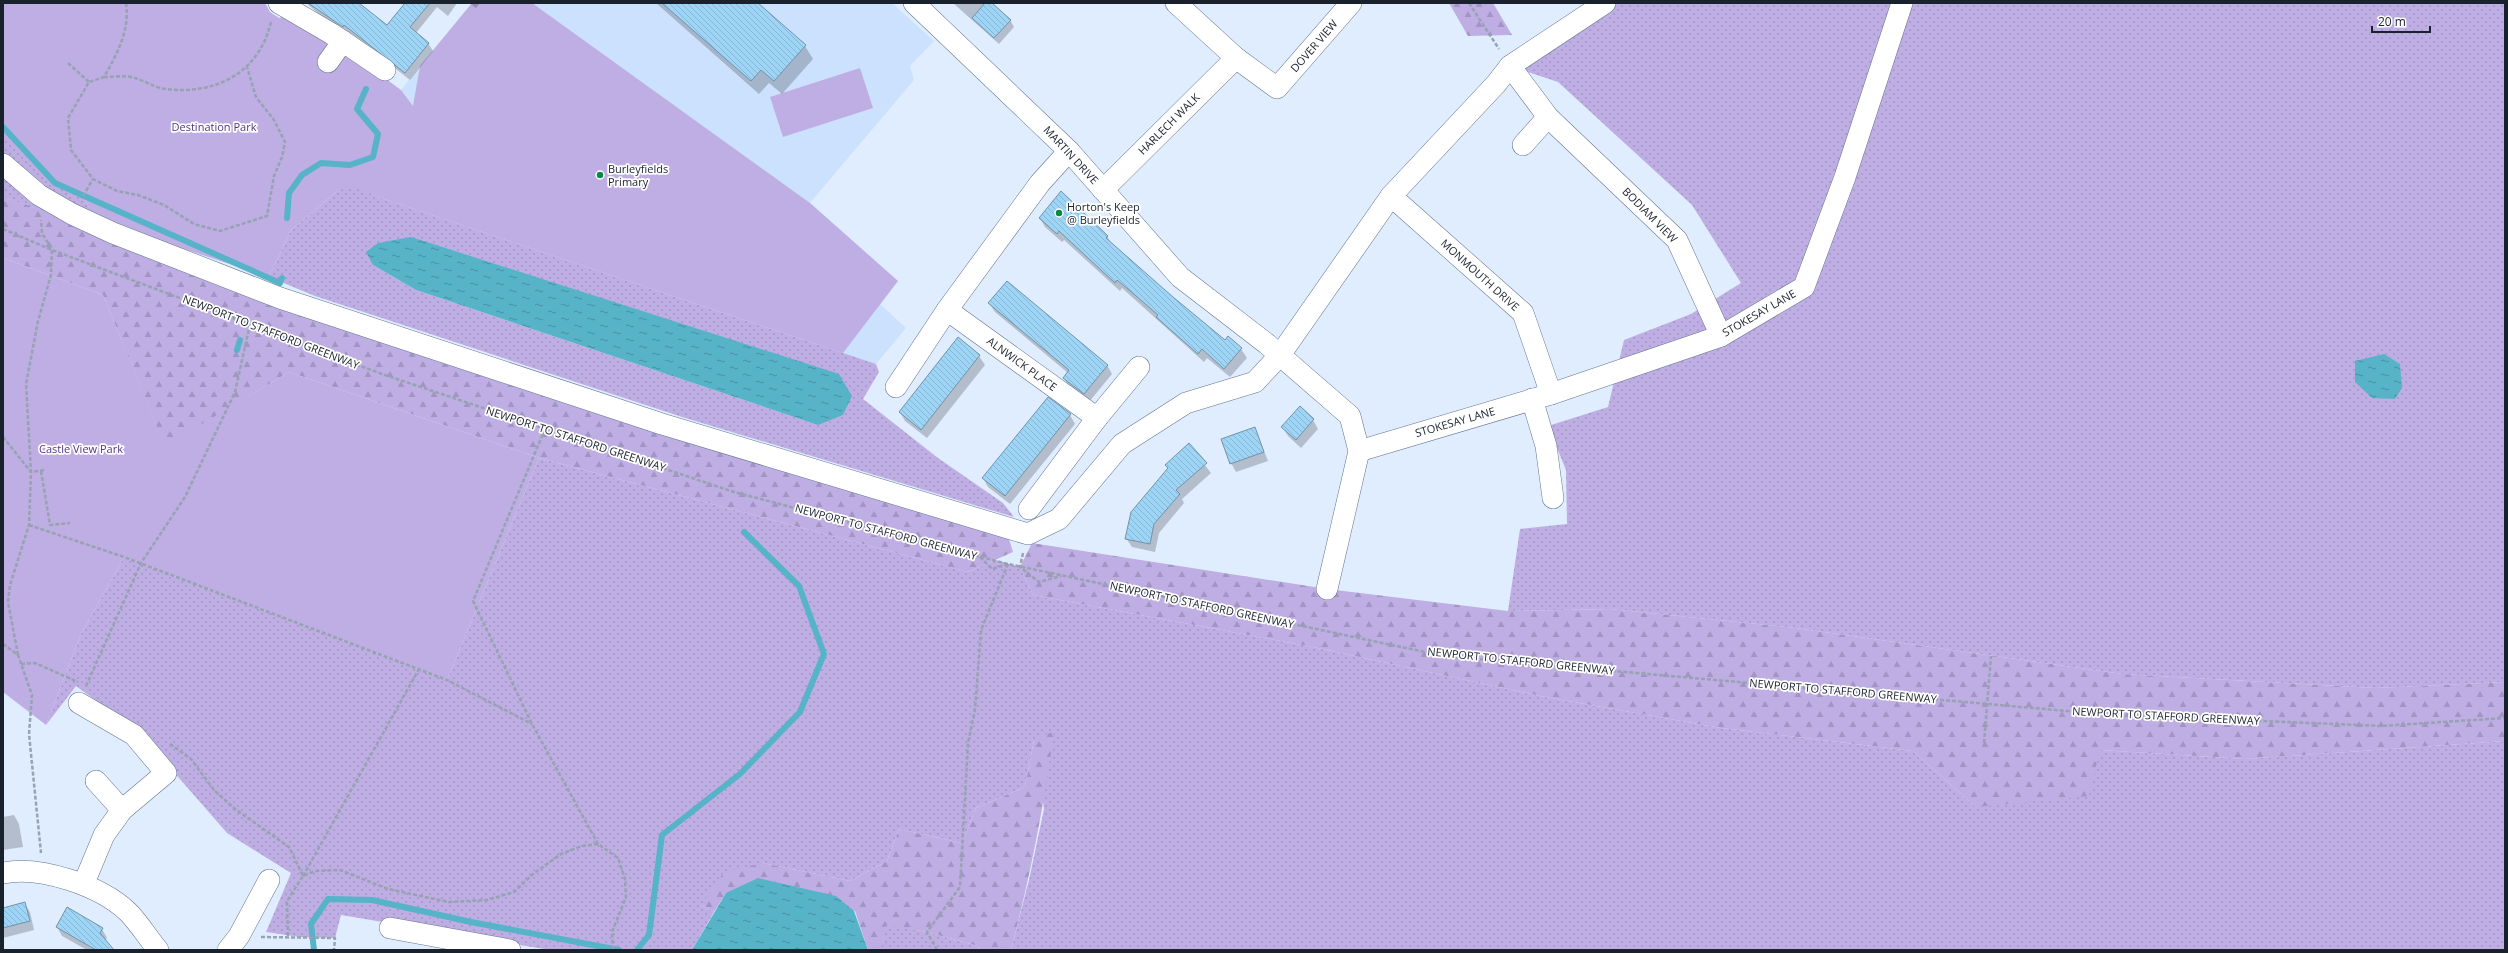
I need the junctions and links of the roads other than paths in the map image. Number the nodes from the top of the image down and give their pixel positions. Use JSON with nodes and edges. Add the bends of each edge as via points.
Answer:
{"nodes":[{"id":1,"x":914,"y":3,"type":"edge"},
{"id":2,"x":1176,"y":3,"type":"edge"},
{"id":3,"x":1351,"y":3,"type":"edge"},
{"id":4,"x":1605,"y":3,"type":"edge"},
{"id":5,"x":1902,"y":3,"type":"edge"},
{"id":6,"x":280,"y":4,"type":"edge"},
{"id":7,"x":343,"y":41,"type":"junction"},
{"id":8,"x":1236,"y":58,"type":"junction"},
{"id":9,"x":328,"y":62,"type":"dead end"},
{"id":10,"x":1510,"y":66,"type":"junction"},
{"id":11,"x":386,"y":70,"type":"dead end"},
{"id":12,"x":1548,"y":117,"type":"junction"},
{"id":13,"x":1523,"y":145,"type":"dead end"},
{"id":14,"x":1069,"y":151,"type":"junction"},
{"id":15,"x":3,"y":164,"type":"edge"},
{"id":16,"x":1103,"y":190,"type":"junction"},
{"id":17,"x":1391,"y":196,"type":"junction"},
{"id":18,"x":947,"y":310,"type":"junction"},
{"id":19,"x":1721,"y":336,"type":"junction"},
{"id":20,"x":1280,"y":355,"type":"junction"},
{"id":21,"x":1139,"y":367,"type":"dead end"},
{"id":22,"x":896,"y":387,"type":"dead end"},
{"id":23,"x":1542,"y":397,"type":"junction"},
{"id":24,"x":1097,"y":418,"type":"junction"},
{"id":25,"x":1358,"y":451,"type":"junction"},
{"id":26,"x":1553,"y":498,"type":"dead end"},
{"id":27,"x":1029,"y":509,"type":"dead end"},
{"id":28,"x":1328,"y":589,"type":"dead end"},
{"id":29,"x":82,"y":694,"type":"road end"},
{"id":30,"x":96,"y":781,"type":"dead end"},
{"id":31,"x":122,"y":810,"type":"junction"},
{"id":32,"x":3,"y":873,"type":"edge"},
{"id":33,"x":270,"y":880,"type":"dead end"},
{"id":34,"x":84,"y":883,"type":"junction"},
{"id":35,"x":390,"y":928,"type":"dead end"},
{"id":36,"x":158,"y":950,"type":"edge"},
{"id":37,"x":228,"y":950,"type":"edge"},
{"id":38,"x":510,"y":950,"type":"edge"}],
"edges":[{"from":1,"to":14,"type":"street","name":"MARTIN DRIVE"},
{"from":2,"to":8,"type":"street"},
{"from":3,"to":8,"type":"street","name":"DOVER VIEW","via":[[1277,88]]},
{"from":4,"to":10,"type":"street"},
{"from":5,"to":19,"type":"street","name":"STOKESAY LANE","via":[[1845,177],[1804,287]]},
{"from":6,"to":7,"type":"street"},
{"from":7,"to":9,"type":"street"},
{"from":7,"to":11,"type":"street"},
{"from":8,"to":16,"type":"street","name":"HARLECH WALK"},
{"from":10,"to":12,"type":"street","name":"BODIAM VIEW"},
{"from":10,"to":17,"type":"street"},
{"from":12,"to":13,"type":"street"},
{"from":12,"to":19,"type":"street","name":"BODIAM VIEW","via":[[1677,240]]},
{"from":14,"to":16,"type":"street","name":"MARTIN DRIVE"},
{"from":14,"to":18,"type":"street","via":[[1040,183]]},
{"from":15,"to":20,"type":"street","via":[[39,195],[72,214],[113,233],[287,300],[662,424],[1028,534],[1059,519],[1122,444],[1186,403],[1255,382]]},
{"from":16,"to":20,"type":"street","name":"MARTIN DRIVE","via":[[1180,277]]},
{"from":17,"to":20,"type":"street"},
{"from":17,"to":23,"type":"street","name":"MONMOUTH DRIVE","via":[[1523,313]]},
{"from":18,"to":22,"type":"street"},
{"from":18,"to":24,"type":"street","name":"ALNWICK PLACE"},
{"from":19,"to":23,"type":"street","name":"STOKESAY LANE"},
{"from":20,"to":25,"type":"street","name":"MARTIN DRIVE","via":[[1350,416]]},
{"from":21,"to":24,"type":"street"},
{"from":23,"to":25,"type":"street","name":"STOKESAY LANE"},
{"from":23,"to":26,"type":"street","name":"MONMOUTH DRIVE"},
{"from":24,"to":27,"type":"street"},
{"from":25,"to":28,"type":"street"},
{"from":29,"to":31,"type":"street","via":[[134,735],[166,774]]},
{"from":30,"to":31,"type":"street"},
{"from":31,"to":34,"type":"street","via":[[104,835]]},
{"from":32,"to":34,"type":"street","via":[[43,873]]},
{"from":33,"to":37,"type":"street","via":[[239,936]]},
{"from":34,"to":36,"type":"street","via":[[127,911]]},
{"from":35,"to":38,"type":"street"}]}
